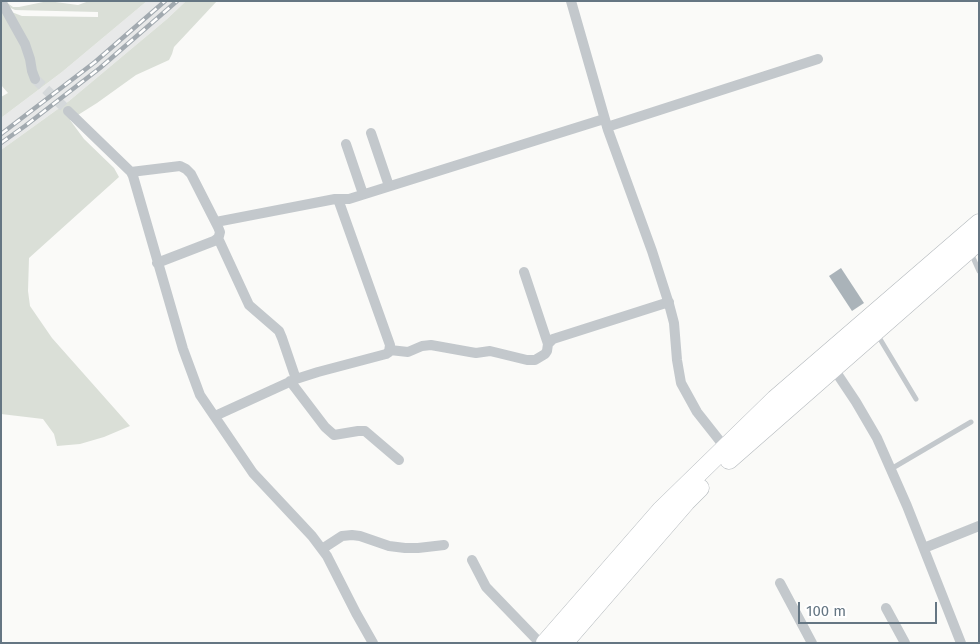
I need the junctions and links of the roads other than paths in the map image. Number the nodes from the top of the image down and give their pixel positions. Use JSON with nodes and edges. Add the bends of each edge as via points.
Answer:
{"nodes":[{"id":1,"x":571,"y":1,"type":"edge"},
{"id":2,"x":1,"y":2,"type":"edge"},
{"id":3,"x":818,"y":59,"type":"dead end"},
{"id":4,"x":35,"y":79,"type":"tunnel mouth"},
{"id":5,"x":68,"y":111,"type":"tunnel mouth"},
{"id":6,"x":606,"y":123,"type":"junction"},
{"id":7,"x":371,"y":133,"type":"dead end"},
{"id":8,"x":346,"y":144,"type":"dead end"},
{"id":9,"x":131,"y":172,"type":"junction"},
{"id":10,"x":388,"y":186,"type":"junction"},
{"id":11,"x":363,"y":194,"type":"junction"},
{"id":12,"x":338,"y":199,"type":"junction"},
{"id":13,"x":216,"y":222,"type":"junction"},
{"id":14,"x":979,"y":223,"type":"edge"},
{"id":15,"x":218,"y":238,"type":"junction"},
{"id":16,"x":974,"y":245,"type":"edge"},
{"id":17,"x":157,"y":263,"type":"junction"},
{"id":18,"x":979,"y":271,"type":"edge"},
{"id":19,"x":524,"y":272,"type":"dead end"},
{"id":20,"x":669,"y":302,"type":"junction"},
{"id":21,"x":875,"y":331,"type":"junction"},
{"id":22,"x":548,"y":344,"type":"junction"},
{"id":23,"x":390,"y":350,"type":"junction"},
{"id":24,"x":830,"y":362,"type":"junction"},
{"id":25,"x":293,"y":380,"type":"junction"},
{"id":26,"x":916,"y":400,"type":"dead end"},
{"id":27,"x":215,"y":416,"type":"junction"},
{"id":28,"x":971,"y":422,"type":"dead end"},
{"id":29,"x":729,"y":452,"type":"junction"},
{"id":30,"x":399,"y":460,"type":"dead end"},
{"id":31,"x":891,"y":469,"type":"junction"},
{"id":32,"x":979,"y":526,"type":"edge"},
{"id":33,"x":444,"y":545,"type":"dead end"},
{"id":34,"x":924,"y":548,"type":"junction"},
{"id":35,"x":322,"y":549,"type":"junction"},
{"id":36,"x":472,"y":560,"type":"dead end"},
{"id":37,"x":780,"y":583,"type":"dead end"},
{"id":38,"x":886,"y":608,"type":"dead end"},
{"id":39,"x":373,"y":643,"type":"edge"},
{"id":40,"x":540,"y":643,"type":"edge"},
{"id":41,"x":545,"y":643,"type":"edge"},
{"id":42,"x":564,"y":643,"type":"edge"},
{"id":43,"x":812,"y":643,"type":"edge"},
{"id":44,"x":905,"y":643,"type":"edge"},
{"id":45,"x":961,"y":643,"type":"edge"}],
"edges":[{"from":1,"to":6,"type":"street"},
{"from":2,"to":4,"type":"street","via":[[25,44]]},
{"from":3,"to":6,"type":"street"},
{"from":5,"to":9,"type":"street"},
{"from":6,"to":10,"type":"street"},
{"from":6,"to":20,"type":"street"},
{"from":7,"to":10,"type":"street"},
{"from":8,"to":11,"type":"street"},
{"from":9,"to":13,"type":"street","via":[[180,166],[186,169]]},
{"from":9,"to":17,"type":"street"},
{"from":10,"to":11,"type":"street"},
{"from":11,"to":12,"type":"street"},
{"from":12,"to":13,"type":"street"},
{"from":12,"to":23,"type":"street"},
{"from":13,"to":15,"type":"street","via":[[220,232]]},
{"from":14,"to":24,"type":"highway"},
{"from":15,"to":17,"type":"street"},
{"from":15,"to":25,"type":"street","via":[[249,305],[279,332]]},
{"from":16,"to":18,"type":"lane"},
{"from":16,"to":21,"type":"highway"},
{"from":17,"to":27,"type":"street","via":[[200,395]]},
{"from":19,"to":22,"type":"street"},
{"from":20,"to":22,"type":"street","via":[[553,339]]},
{"from":20,"to":29,"type":"street","via":[[681,383],[697,412]]},
{"from":21,"to":24,"type":"highway"},
{"from":21,"to":26,"type":"lane"},
{"from":22,"to":23,"type":"street","via":[[547,352],[535,360],[431,345],[408,352]]},
{"from":23,"to":25,"type":"street","via":[[386,354]]},
{"from":24,"to":29,"type":"highway","via":[[776,399]]},
{"from":24,"to":31,"type":"street","via":[[877,438]]},
{"from":25,"to":27,"type":"street"},
{"from":25,"to":30,"type":"street","via":[[325,428],[334,435],[365,432]]},
{"from":27,"to":35,"type":"street","via":[[253,473]]},
{"from":28,"to":31,"type":"lane"},
{"from":29,"to":41,"type":"highway","via":[[661,510]]},
{"from":29,"to":42,"type":"highway","via":[[719,468]]},
{"from":31,"to":34,"type":"street"},
{"from":32,"to":34,"type":"street"},
{"from":33,"to":35,"type":"street","via":[[405,548],[352,535],[342,536]]},
{"from":34,"to":45,"type":"street"},
{"from":35,"to":39,"type":"street"},
{"from":36,"to":40,"type":"street","via":[[486,587]]},
{"from":37,"to":43,"type":"street"},
{"from":38,"to":44,"type":"street"}]}
